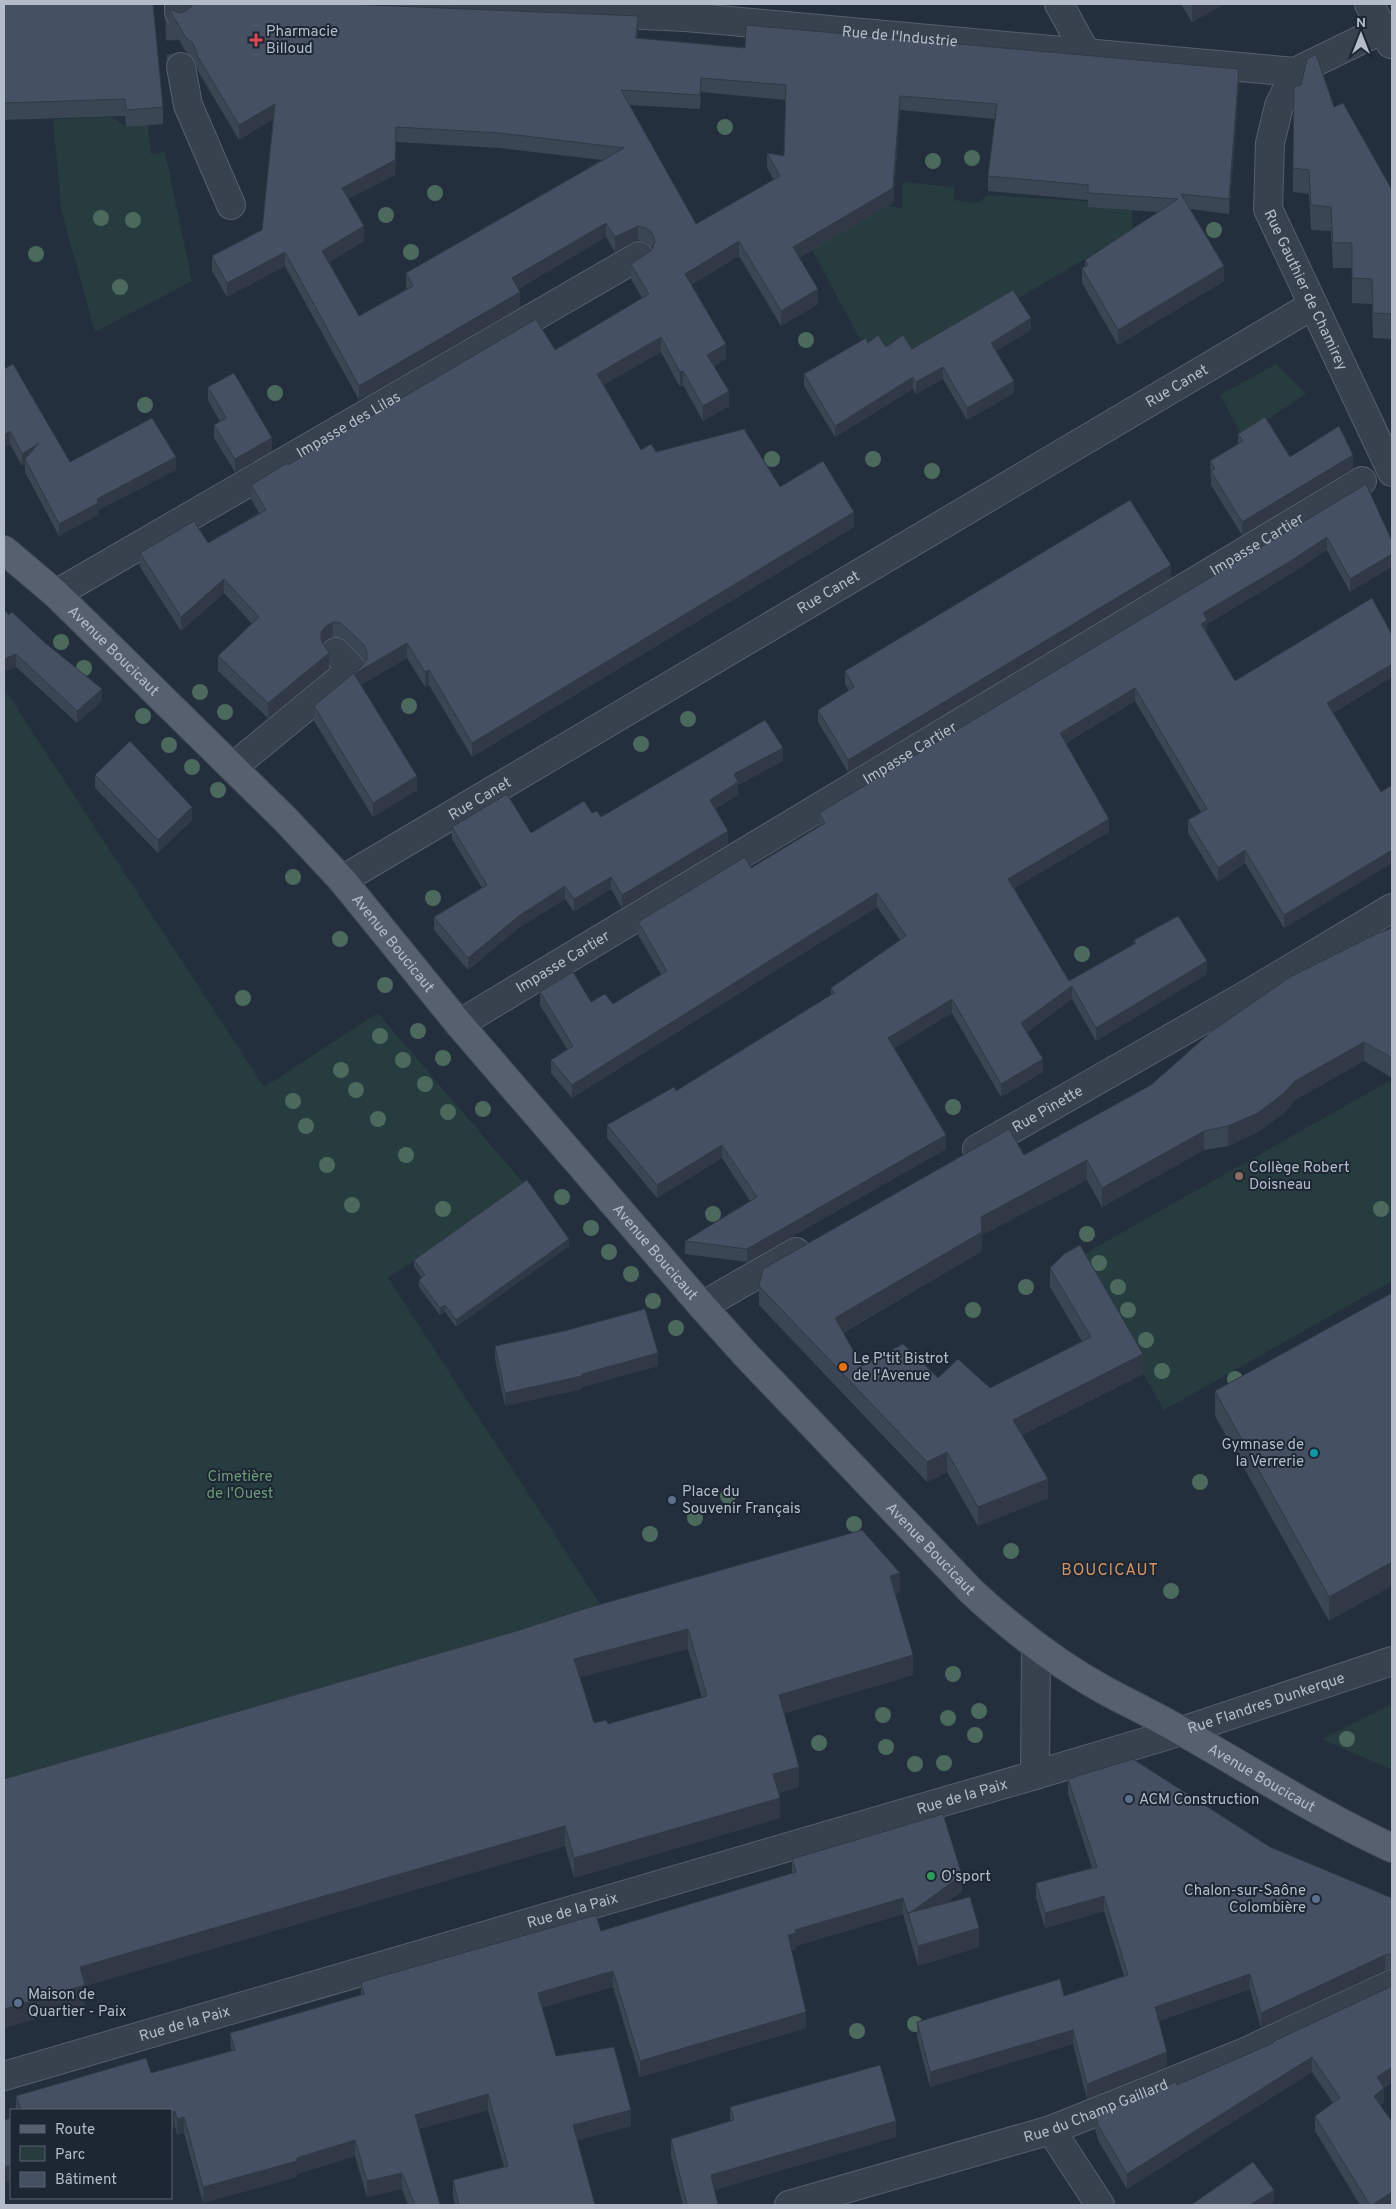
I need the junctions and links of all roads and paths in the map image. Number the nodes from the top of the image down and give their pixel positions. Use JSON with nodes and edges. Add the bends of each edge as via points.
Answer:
{"nodes":[{"id":1,"x":406,"y":4,"type":"edge"},
{"id":2,"x":416,"y":4,"type":"edge"},
{"id":3,"x":1059,"y":4,"type":"edge"},
{"id":4,"x":1369,"y":4,"type":"edge"},
{"id":5,"x":1388,"y":38,"type":"edge"},
{"id":6,"x":1086,"y":53,"type":"junction"},
{"id":7,"x":181,"y":67,"type":"tunnel mouth"},
{"id":8,"x":1295,"y":72,"type":"junction"},
{"id":9,"x":231,"y":205,"type":"dead end"},
{"id":10,"x":639,"y":256,"type":"edge"},
{"id":11,"x":1314,"y":305,"type":"junction"},
{"id":12,"x":1392,"y":472,"type":"edge"},
{"id":13,"x":1362,"y":481,"type":"dead end"},
{"id":14,"x":4,"y":550,"type":"edge"},
{"id":15,"x":56,"y":594,"type":"junction"},
{"id":16,"x":336,"y":652,"type":"dead end"},
{"id":17,"x":232,"y":767,"type":"junction"},
{"id":18,"x":342,"y":880,"type":"junction"},
{"id":19,"x":1392,"y":908,"type":"edge"},
{"id":20,"x":459,"y":1024,"type":"junction"},
{"id":21,"x":958,"y":1160,"type":"edge"},
{"id":22,"x":821,"y":1238,"type":"edge"},
{"id":23,"x":702,"y":1306,"type":"junction"},
{"id":24,"x":1036,"y":1646,"type":"junction"},
{"id":25,"x":1392,"y":1661,"type":"edge"},
{"id":26,"x":1182,"y":1731,"type":"junction"},
{"id":27,"x":1140,"y":1743,"type":"joint"},
{"id":28,"x":1035,"y":1775,"type":"junction"},
{"id":29,"x":1392,"y":1848,"type":"edge"},
{"id":30,"x":1392,"y":1984,"type":"edge"},
{"id":31,"x":4,"y":2076,"type":"edge"},
{"id":32,"x":1051,"y":2130,"type":"junction"},
{"id":33,"x":789,"y":2205,"type":"edge"},
{"id":34,"x":1100,"y":2205,"type":"edge"}],
"edges":[{"from":1,"to":2,"type":"street","name":"Rue de l'Industrie"},
{"from":2,"to":6,"type":"street","name":"Rue de l'Industrie","via":[[686,17]]},
{"from":3,"to":6,"type":"street"},
{"from":4,"to":5,"type":"street"},
{"from":5,"to":8,"type":"street"},
{"from":6,"to":8,"type":"street","name":"Rue de l'Industrie"},
{"from":7,"to":9,"type":"street","via":[[188,105]]},
{"from":8,"to":11,"type":"street","name":"Rue Gauthier de Chamirey","via":[[1279,106],[1270,143],[1268,209]]},
{"from":10,"to":15,"type":"street","name":"Impasse des Lilas"},
{"from":11,"to":12,"type":"street","name":"Rue Gauthier de Chamirey"},
{"from":11,"to":18,"type":"street","name":"Rue Canet"},
{"from":13,"to":20,"type":"street","name":"Impasse Cartier"},
{"from":14,"to":15,"type":"main road","name":"Avenue Boucicaut"},
{"from":15,"to":17,"type":"main road","name":"Avenue Boucicaut"},
{"from":16,"to":17,"type":"street","via":[[352,668]]},
{"from":17,"to":18,"type":"main road","name":"Avenue Boucicaut"},
{"from":18,"to":20,"type":"main road","name":"Avenue Boucicaut"},
{"from":19,"to":21,"type":"street","name":"Rue Pinette"},
{"from":20,"to":23,"type":"main road","name":"Avenue Boucicaut"},
{"from":22,"to":23,"type":"street"},
{"from":23,"to":24,"type":"main road","name":"Avenue Boucicaut","via":[[972,1592]]},
{"from":24,"to":26,"type":"main road","name":"Avenue Boucicaut","via":[[1105,1690]]},
{"from":24,"to":28,"type":"street"},
{"from":25,"to":26,"type":"street","name":"Rue Flandres Dunkerque"},
{"from":26,"to":27,"type":"street","name":"Rue Flandres Dunkerque"},
{"from":26,"to":29,"type":"main road","name":"Avenue Boucicaut"},
{"from":27,"to":28,"type":"street","name":"Rue de la Paix"},
{"from":28,"to":31,"type":"street","name":"Rue de la Paix"},
{"from":30,"to":32,"type":"street","name":"Rue du Champ Gaillard","via":[[1243,2053]]},
{"from":32,"to":33,"type":"street","name":"Rue du Champ Gaillard"},
{"from":32,"to":34,"type":"street"}]}
